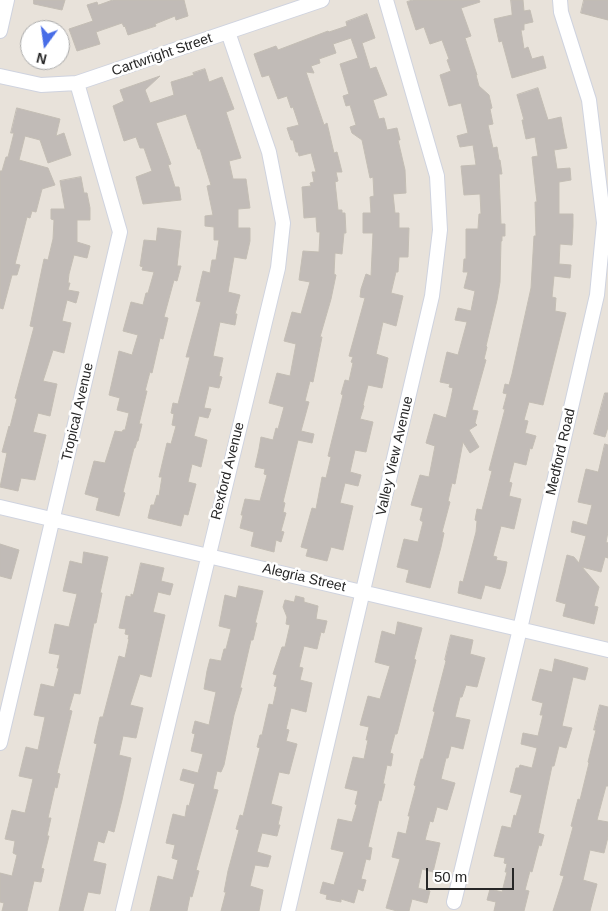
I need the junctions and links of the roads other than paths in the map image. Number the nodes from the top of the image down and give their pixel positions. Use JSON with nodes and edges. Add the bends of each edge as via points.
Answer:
{"nodes":[{"id":1,"x":7,"y":0,"type":"edge"},
{"id":2,"x":322,"y":0,"type":"edge"},
{"id":3,"x":386,"y":0,"type":"edge"},
{"id":4,"x":560,"y":0,"type":"edge"},
{"id":5,"x":0,"y":31,"type":"edge"},
{"id":6,"x":228,"y":32,"type":"junction"},
{"id":7,"x":0,"y":76,"type":"edge"},
{"id":8,"x":77,"y":84,"type":"junction"},
{"id":9,"x":0,"y":507,"type":"edge"},
{"id":10,"x":53,"y":518,"type":"junction"},
{"id":11,"x":208,"y":556,"type":"junction"},
{"id":12,"x":363,"y":592,"type":"junction"},
{"id":13,"x":520,"y":630,"type":"junction"},
{"id":14,"x":608,"y":650,"type":"edge"},
{"id":15,"x":0,"y":743,"type":"edge"},
{"id":16,"x":454,"y":902,"type":"dead end"},
{"id":17,"x":123,"y":911,"type":"edge"},
{"id":18,"x":288,"y":911,"type":"edge"}],
"edges":[{"from":1,"to":5,"type":"street"},
{"from":2,"to":6,"type":"street","name":"Cartwright Street"},
{"from":3,"to":12,"type":"street","name":"Valley View Avenue","via":[[437,176],[440,230],[432,296]]},
{"from":4,"to":13,"type":"street","name":"Medford Road","via":[[589,100],[604,223],[597,295]]},
{"from":6,"to":8,"type":"street","name":"Cartwright Street"},
{"from":6,"to":11,"type":"street","name":"Rexford Avenue","via":[[269,152],[283,223],[278,268]]},
{"from":7,"to":8,"type":"street","name":"Cartwright Street","via":[[40,85]]},
{"from":8,"to":10,"type":"street","name":"Tropical Avenue","via":[[120,232]]},
{"from":9,"to":10,"type":"street","name":"Alegria Street"},
{"from":10,"to":11,"type":"street","name":"Alegria Street"},
{"from":10,"to":15,"type":"street","name":"Tropical Avenue"},
{"from":11,"to":12,"type":"street","name":"Alegria Street"},
{"from":11,"to":17,"type":"street","name":"Rexford Avenue"},
{"from":12,"to":13,"type":"street","name":"Alegria Street"},
{"from":12,"to":18,"type":"street","name":"Valley View Avenue"},
{"from":13,"to":14,"type":"street","name":"Alegria Street"},
{"from":13,"to":16,"type":"street","name":"Medford Road"}]}
